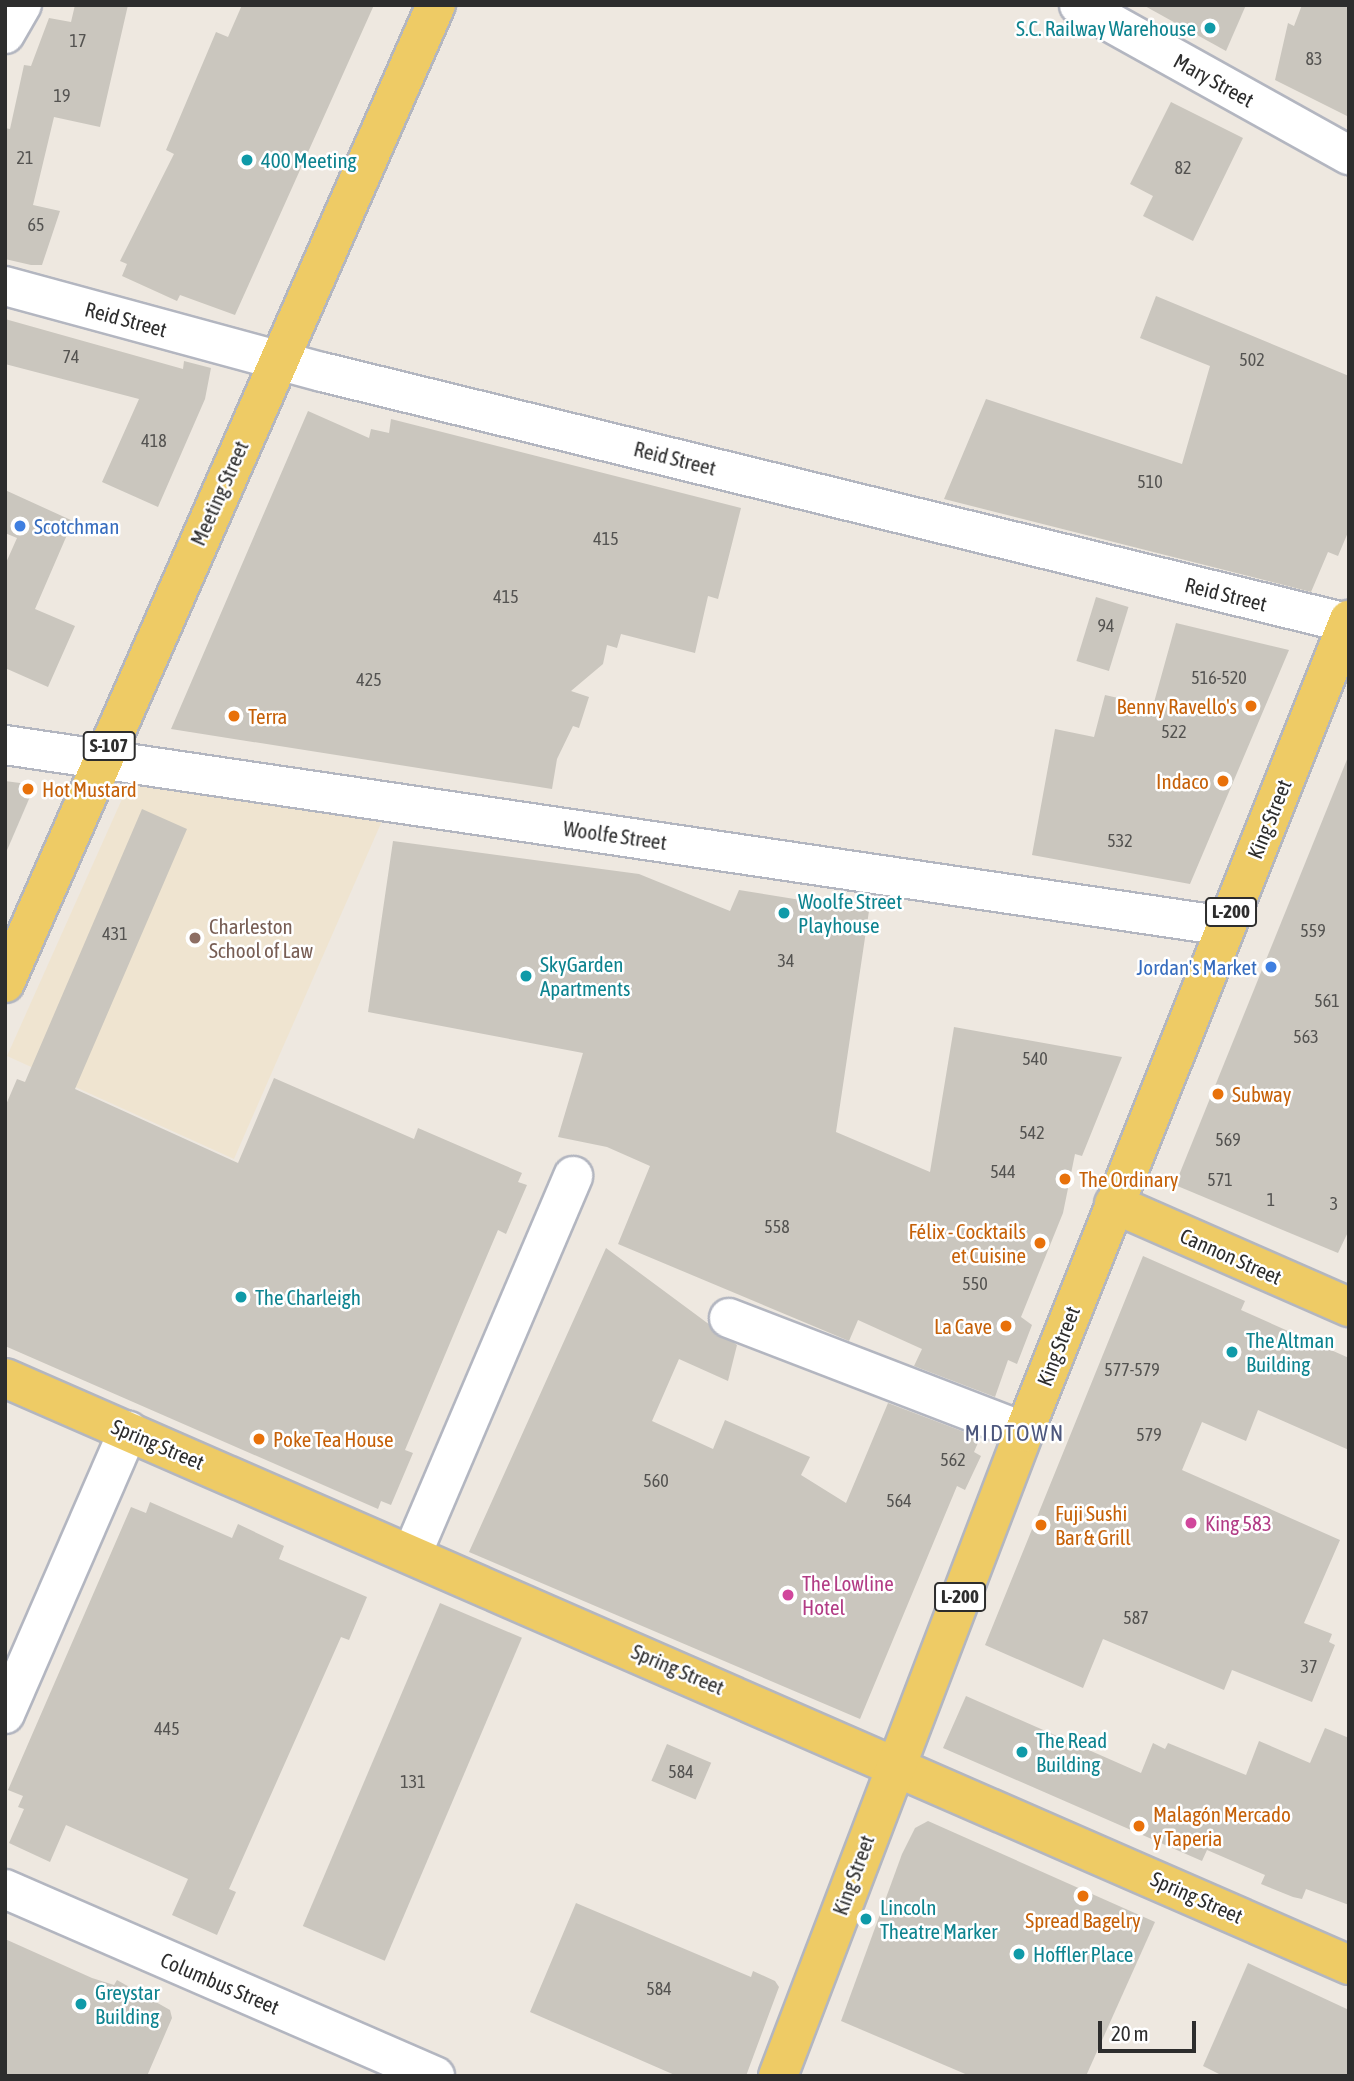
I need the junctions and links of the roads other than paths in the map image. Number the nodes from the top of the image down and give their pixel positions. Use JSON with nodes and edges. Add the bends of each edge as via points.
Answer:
{"nodes":[{"id":1,"x":22,"y":5,"type":"edge"},
{"id":2,"x":436,"y":5,"type":"edge"},
{"id":3,"x":1080,"y":6,"type":"edge"},
{"id":4,"x":5,"y":34,"type":"edge"},
{"id":5,"x":1349,"y":155,"type":"edge"},
{"id":6,"x":5,"y":286,"type":"edge"},
{"id":7,"x":277,"y":360,"type":"junction"},
{"id":8,"x":1348,"y":622,"type":"edge"},
{"id":9,"x":5,"y":745,"type":"edge"},
{"id":10,"x":103,"y":760,"type":"junction"},
{"id":11,"x":1225,"y":926,"type":"junction"},
{"id":12,"x":5,"y":983,"type":"edge"},
{"id":13,"x":573,"y":1175,"type":"dead end"},
{"id":14,"x":1114,"y":1204,"type":"junction"},
{"id":15,"x":1349,"y":1307,"type":"edge"},
{"id":16,"x":729,"y":1318,"type":"dead end"},
{"id":17,"x":5,"y":1378,"type":"edge"},
{"id":18,"x":128,"y":1431,"type":"junction"},
{"id":19,"x":1024,"y":1432,"type":"junction"},
{"id":20,"x":412,"y":1554,"type":"junction"},
{"id":21,"x":5,"y":1714,"type":"edge"},
{"id":22,"x":895,"y":1762,"type":"junction"},
{"id":23,"x":5,"y":1889,"type":"edge"},
{"id":24,"x":1349,"y":1965,"type":"edge"},
{"id":25,"x":435,"y":2076,"type":"edge"},
{"id":26,"x":778,"y":2076,"type":"edge"}],
"edges":[{"from":1,"to":4,"type":"street"},
{"from":2,"to":7,"type":"main road","name":"Meeting Street","number":"S-107"},
{"from":3,"to":5,"type":"street","name":"Mary Street"},
{"from":6,"to":7,"type":"street","name":"Reid Street"},
{"from":7,"to":8,"type":"street","name":"Reid Street"},
{"from":7,"to":10,"type":"main road","name":"Meeting Street","number":"S-107"},
{"from":8,"to":11,"type":"main road","name":"King Street","number":"L-200"},
{"from":9,"to":10,"type":"street","name":"Woolfe Street"},
{"from":10,"to":11,"type":"street","name":"Woolfe Street"},
{"from":10,"to":12,"type":"main road","name":"Meeting Street","number":"S-107"},
{"from":11,"to":14,"type":"main road","name":"King Street","number":"L-200"},
{"from":13,"to":20,"type":"street"},
{"from":14,"to":15,"type":"main road","name":"Cannon Street"},
{"from":14,"to":19,"type":"main road","name":"King Street","number":"L-200"},
{"from":16,"to":19,"type":"street"},
{"from":17,"to":18,"type":"main road","name":"Spring Street"},
{"from":18,"to":20,"type":"main road","name":"Spring Street"},
{"from":18,"to":21,"type":"street"},
{"from":19,"to":22,"type":"main road","name":"King Street","number":"L-200"},
{"from":20,"to":22,"type":"main road","name":"Spring Street"},
{"from":22,"to":24,"type":"main road","name":"Spring Street"},
{"from":22,"to":26,"type":"main road","name":"King Street","number":"L-200"},
{"from":23,"to":25,"type":"street","name":"Columbus Street"}]}
